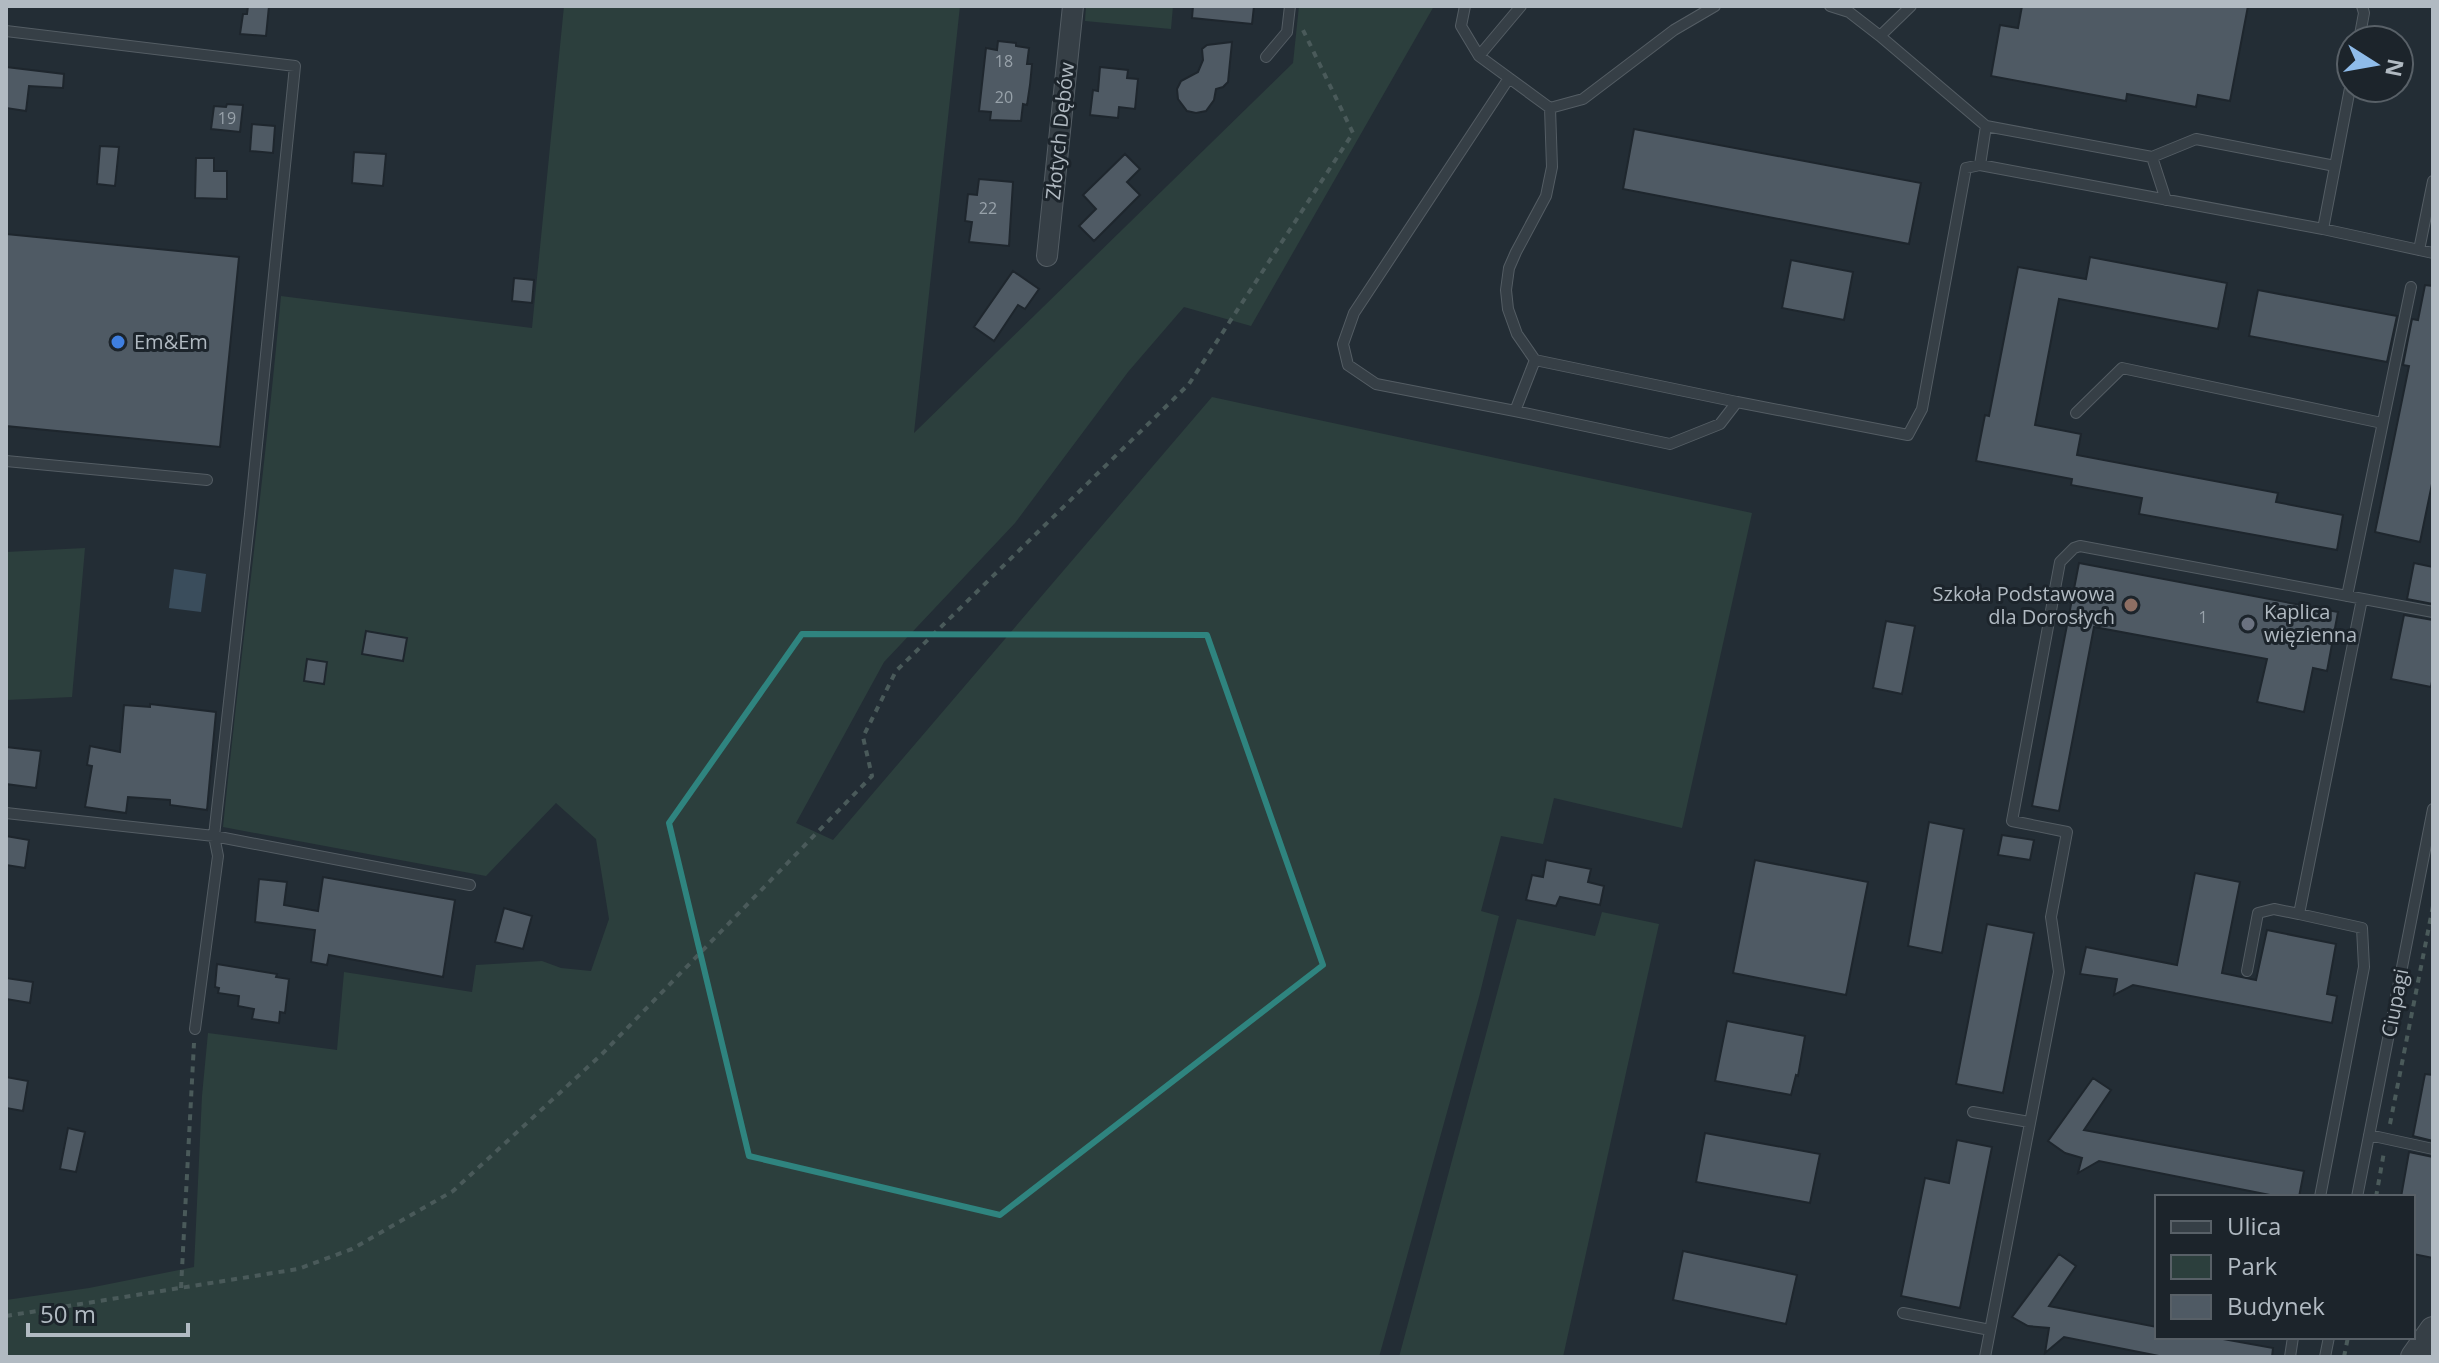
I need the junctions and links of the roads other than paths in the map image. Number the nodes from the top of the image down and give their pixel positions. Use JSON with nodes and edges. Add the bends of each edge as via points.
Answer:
{"nodes":[{"id":1,"x":1073,"y":6,"type":"edge"},
{"id":2,"x":1290,"y":6,"type":"edge"},
{"id":3,"x":1465,"y":6,"type":"edge"},
{"id":4,"x":1521,"y":6,"type":"edge"},
{"id":5,"x":1715,"y":6,"type":"edge"},
{"id":6,"x":1830,"y":6,"type":"edge"},
{"id":7,"x":1911,"y":6,"type":"edge"},
{"id":8,"x":6,"y":31,"type":"edge"},
{"id":9,"x":1880,"y":36,"type":"junction"},
{"id":10,"x":1479,"y":56,"type":"junction"},
{"id":11,"x":1266,"y":57,"type":"dead end"},
{"id":12,"x":1509,"y":78,"type":"junction"},
{"id":13,"x":2347,"y":104,"type":"edge"},
{"id":14,"x":1550,"y":108,"type":"junction"},
{"id":15,"x":1986,"y":126,"type":"junction"},
{"id":16,"x":2152,"y":157,"type":"junction"},
{"id":17,"x":1980,"y":165,"type":"junction"},
{"id":18,"x":2335,"y":166,"type":"junction"},
{"id":19,"x":2433,"y":181,"type":"edge"},
{"id":20,"x":2166,"y":200,"type":"junction"},
{"id":21,"x":2323,"y":229,"type":"junction"},
{"id":22,"x":2419,"y":250,"type":"junction"},
{"id":23,"x":2433,"y":253,"type":"edge"},
{"id":24,"x":1047,"y":256,"type":"dead end"},
{"id":25,"x":2411,"y":287,"type":"dead end"},
{"id":26,"x":1535,"y":360,"type":"junction"},
{"id":27,"x":1737,"y":402,"type":"junction"},
{"id":28,"x":1515,"y":411,"type":"junction"},
{"id":29,"x":2076,"y":413,"type":"dead end"},
{"id":30,"x":2382,"y":423,"type":"junction"},
{"id":31,"x":6,"y":461,"type":"edge"},
{"id":32,"x":207,"y":480,"type":"dead end"},
{"id":33,"x":2347,"y":596,"type":"junction"},
{"id":34,"x":2362,"y":599,"type":"junction"},
{"id":35,"x":2433,"y":612,"type":"edge"},
{"id":36,"x":2433,"y":809,"type":"edge"},
{"id":37,"x":6,"y":813,"type":"edge"},
{"id":38,"x":214,"y":836,"type":"junction"},
{"id":39,"x":470,"y":885,"type":"dead end"},
{"id":40,"x":2299,"y":914,"type":"junction"},
{"id":41,"x":2247,"y":971,"type":"dead end"},
{"id":42,"x":195,"y":1029,"type":"road end"},
{"id":43,"x":1973,"y":1112,"type":"dead end"},
{"id":44,"x":2029,"y":1122,"type":"junction"},
{"id":45,"x":2369,"y":1135,"type":"junction"},
{"id":46,"x":2433,"y":1149,"type":"edge"},
{"id":47,"x":2320,"y":1195,"type":"edge"},
{"id":48,"x":2357,"y":1195,"type":"edge"},
{"id":49,"x":1903,"y":1313,"type":"dead end"},
{"id":50,"x":1990,"y":1330,"type":"junction"},
{"id":51,"x":2433,"y":1330,"type":"edge"},
{"id":52,"x":1985,"y":1357,"type":"edge"},
{"id":53,"x":2414,"y":1357,"type":"edge"}],
"edges":[{"from":1,"to":24,"type":"street","name":"Złotych Dębów"},
{"from":2,"to":11,"type":"lane","via":[[1287,32]]},
{"from":3,"to":10,"type":"lane","via":[[1461,26]]},
{"from":4,"to":10,"type":"lane"},
{"from":5,"to":14,"type":"lane","via":[[1583,99]]},
{"from":6,"to":9,"type":"lane","via":[[1849,12]]},
{"from":7,"to":9,"type":"lane"},
{"from":8,"to":38,"type":"lane","via":[[295,66]]},
{"from":9,"to":15,"type":"lane"},
{"from":10,"to":12,"type":"lane"},
{"from":12,"to":14,"type":"lane"},
{"from":12,"to":28,"type":"lane","via":[[1354,313],[1343,344],[1348,365],[1376,384]]},
{"from":13,"to":18,"type":"lane"},
{"from":14,"to":26,"type":"lane","via":[[1552,167],[1546,196],[1509,268],[1506,290],[1517,334]]},
{"from":15,"to":16,"type":"lane"},
{"from":15,"to":17,"type":"lane"},
{"from":16,"to":18,"type":"lane","via":[[2196,139]]},
{"from":16,"to":20,"type":"lane"},
{"from":17,"to":20,"type":"lane"},
{"from":17,"to":27,"type":"lane","via":[[1966,168],[1922,409],[1908,435]]},
{"from":18,"to":21,"type":"lane"},
{"from":19,"to":22,"type":"lane"},
{"from":20,"to":21,"type":"lane"},
{"from":21,"to":22,"type":"lane"},
{"from":22,"to":23,"type":"lane"},
{"from":25,"to":30,"type":"lane"},
{"from":26,"to":27,"type":"lane"},
{"from":26,"to":28,"type":"lane"},
{"from":27,"to":28,"type":"lane","via":[[1720,424],[1670,444]]},
{"from":29,"to":30,"type":"lane","via":[[2122,368]]},
{"from":30,"to":33,"type":"lane"},
{"from":31,"to":32,"type":"lane"},
{"from":33,"to":34,"type":"lane"},
{"from":33,"to":44,"type":"lane","via":[[2080,546],[2060,562],[2012,821],[2067,832],[2051,917],[2059,972]]},
{"from":34,"to":35,"type":"lane"},
{"from":34,"to":40,"type":"lane"},
{"from":36,"to":45,"type":"lane","name":"Ciupagi"},
{"from":37,"to":38,"type":"lane"},
{"from":38,"to":39,"type":"lane"},
{"from":38,"to":42,"type":"lane","via":[[218,856]]},
{"from":40,"to":41,"type":"lane","via":[[2274,909],[2258,913]]},
{"from":40,"to":47,"type":"lane","via":[[2362,928],[2364,967]]},
{"from":43,"to":44,"type":"lane"},
{"from":44,"to":50,"type":"lane"},
{"from":45,"to":46,"type":"lane"},
{"from":45,"to":48,"type":"lane","name":"Ciupagi"},
{"from":49,"to":50,"type":"lane"},
{"from":50,"to":52,"type":"lane"},
{"from":51,"to":53,"type":"street"}]}
